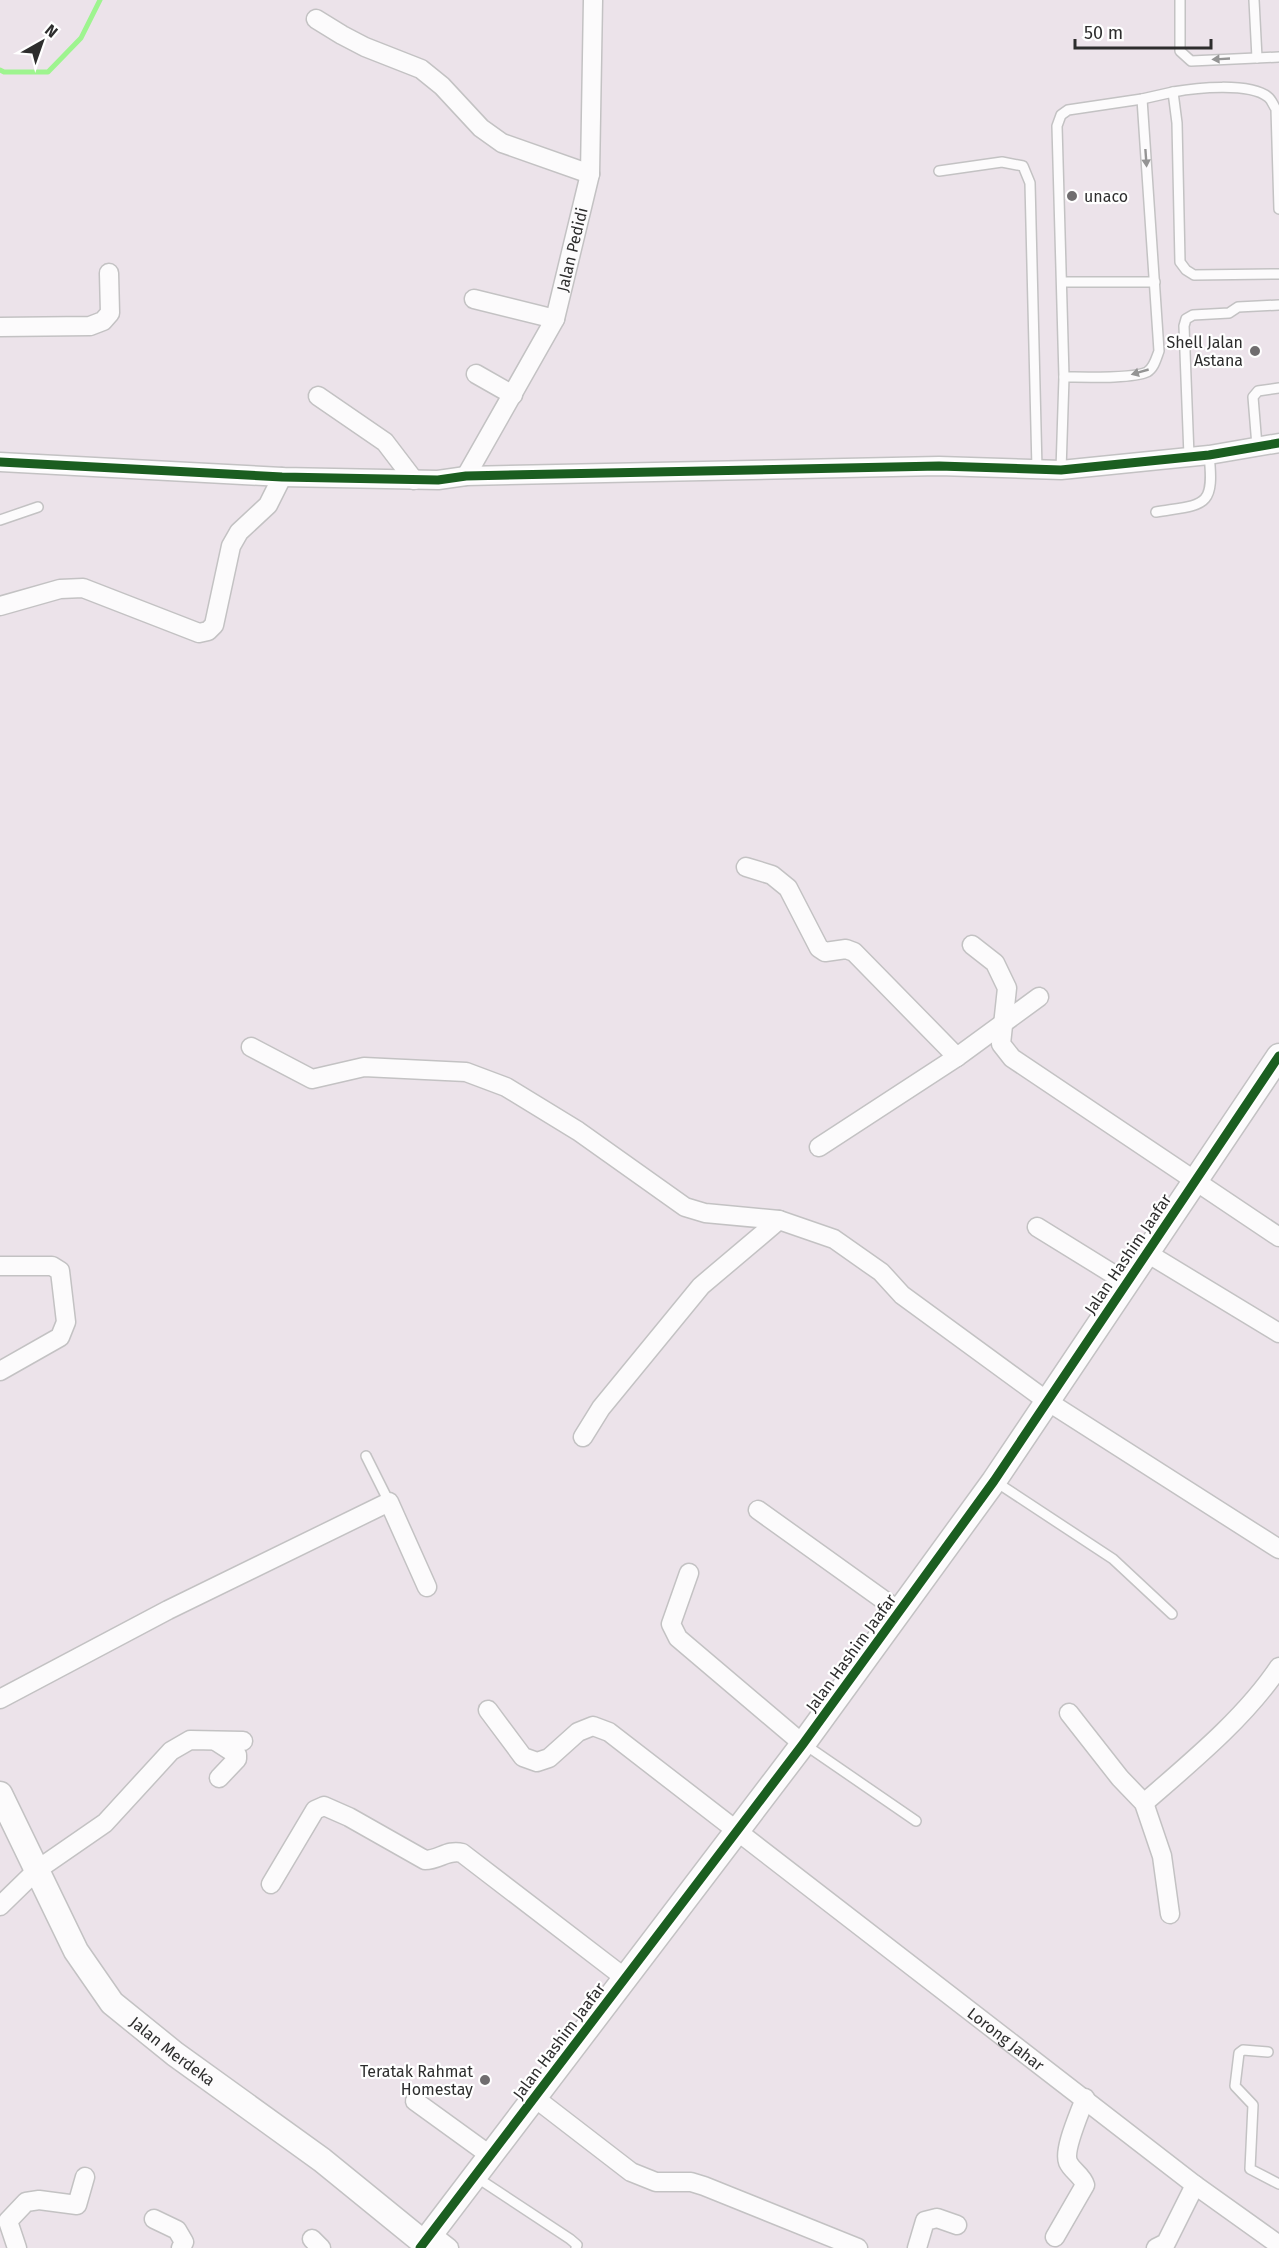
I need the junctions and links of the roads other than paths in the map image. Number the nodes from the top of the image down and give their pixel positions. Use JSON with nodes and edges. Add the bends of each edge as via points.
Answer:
{"nodes":[{"id":1,"x":593,"y":0,"type":"edge"},
{"id":2,"x":1180,"y":0,"type":"edge"},
{"id":3,"x":1254,"y":0,"type":"edge"},
{"id":4,"x":316,"y":19,"type":"dead end"},
{"id":5,"x":1279,"y":57,"type":"edge"},
{"id":6,"x":1257,"y":58,"type":"junction"},
{"id":7,"x":1173,"y":93,"type":"junction"},
{"id":8,"x":1142,"y":99,"type":"junction"},
{"id":9,"x":939,"y":171,"type":"dead end"},
{"id":10,"x":590,"y":174,"type":"junction"},
{"id":11,"x":1279,"y":209,"type":"edge"},
{"id":12,"x":109,"y":273,"type":"dead end"},
{"id":13,"x":1279,"y":274,"type":"edge"},
{"id":14,"x":1063,"y":282,"type":"junction"},
{"id":15,"x":1155,"y":282,"type":"junction"},
{"id":16,"x":474,"y":299,"type":"dead end"},
{"id":17,"x":1279,"y":305,"type":"edge"},
{"id":18,"x":555,"y":319,"type":"junction"},
{"id":19,"x":0,"y":327,"type":"edge"},
{"id":20,"x":476,"y":374,"type":"dead end"},
{"id":21,"x":1064,"y":377,"type":"junction"},
{"id":22,"x":1279,"y":388,"type":"edge"},
{"id":23,"x":513,"y":395,"type":"junction"},
{"id":24,"x":318,"y":396,"type":"dead end"},
{"id":25,"x":1279,"y":443,"type":"edge"},
{"id":26,"x":1257,"y":446,"type":"junction"},
{"id":27,"x":1209,"y":455,"type":"junction"},
{"id":28,"x":1189,"y":456,"type":"junction"},
{"id":29,"x":0,"y":462,"type":"edge"},
{"id":30,"x":1037,"y":469,"type":"junction"},
{"id":31,"x":1061,"y":470,"type":"junction"},
{"id":32,"x":466,"y":476,"type":"junction"},
{"id":33,"x":282,"y":477,"type":"junction"},
{"id":34,"x":414,"y":480,"type":"junction"},
{"id":35,"x":38,"y":507,"type":"dead end"},
{"id":36,"x":1156,"y":512,"type":"dead end"},
{"id":37,"x":0,"y":520,"type":"edge"},
{"id":38,"x":0,"y":606,"type":"edge"},
{"id":39,"x":746,"y":867,"type":"dead end"},
{"id":40,"x":972,"y":945,"type":"dead end"},
{"id":41,"x":1040,"y":997,"type":"dead end"},
{"id":42,"x":1002,"y":1025,"type":"junction"},
{"id":43,"x":251,"y":1047,"type":"dead end"},
{"id":44,"x":1279,"y":1056,"type":"edge"},
{"id":45,"x":957,"y":1057,"type":"junction"},
{"id":46,"x":819,"y":1147,"type":"dead end"},
{"id":47,"x":1196,"y":1182,"type":"junction"},
{"id":48,"x":778,"y":1220,"type":"junction"},
{"id":49,"x":1037,"y":1227,"type":"dead end"},
{"id":50,"x":1279,"y":1237,"type":"edge"},
{"id":51,"x":1147,"y":1253,"type":"junction"},
{"id":52,"x":0,"y":1266,"type":"edge"},
{"id":53,"x":1126,"y":1282,"type":"junction"},
{"id":54,"x":1279,"y":1333,"type":"edge"},
{"id":55,"x":0,"y":1371,"type":"edge"},
{"id":56,"x":1047,"y":1401,"type":"junction"},
{"id":57,"x":583,"y":1437,"type":"dead end"},
{"id":58,"x":366,"y":1456,"type":"dead end"},
{"id":59,"x":994,"y":1480,"type":"junction"},
{"id":60,"x":388,"y":1502,"type":"junction"},
{"id":61,"x":758,"y":1510,"type":"dead end"},
{"id":62,"x":1279,"y":1549,"type":"edge"},
{"id":63,"x":688,"y":1573,"type":"dead end"},
{"id":64,"x":428,"y":1587,"type":"dead end"},
{"id":65,"x":899,"y":1611,"type":"junction"},
{"id":66,"x":1172,"y":1614,"type":"dead end"},
{"id":67,"x":1279,"y":1667,"type":"edge"},
{"id":68,"x":0,"y":1699,"type":"edge"},
{"id":69,"x":488,"y":1710,"type":"dead end"},
{"id":70,"x":1069,"y":1713,"type":"dead end"},
{"id":71,"x":217,"y":1742,"type":"junction"},
{"id":72,"x":243,"y":1742,"type":"dead end"},
{"id":73,"x":803,"y":1744,"type":"junction"},
{"id":74,"x":219,"y":1778,"type":"dead end"},
{"id":75,"x":0,"y":1794,"type":"edge"},
{"id":76,"x":1144,"y":1803,"type":"junction"},
{"id":77,"x":916,"y":1821,"type":"dead end"},
{"id":78,"x":736,"y":1829,"type":"junction"},
{"id":79,"x":37,"y":1870,"type":"junction"},
{"id":80,"x":272,"y":1884,"type":"dead end"},
{"id":81,"x":0,"y":1906,"type":"edge"},
{"id":82,"x":1170,"y":1914,"type":"dead end"},
{"id":83,"x":625,"y":1977,"type":"junction"},
{"id":84,"x":1268,"y":2052,"type":"dead end"},
{"id":85,"x":535,"y":2098,"type":"junction"},
{"id":86,"x":1085,"y":2098,"type":"junction"},
{"id":87,"x":415,"y":2101,"type":"dead end"},
{"id":88,"x":491,"y":2156,"type":"junction"},
{"id":89,"x":474,"y":2176,"type":"junction"},
{"id":90,"x":85,"y":2177,"type":"dead end"},
{"id":91,"x":1279,"y":2184,"type":"edge"},
{"id":92,"x":1195,"y":2185,"type":"junction"},
{"id":93,"x":4,"y":2219,"type":"edge"},
{"id":94,"x":154,"y":2219,"type":"dead end"},
{"id":95,"x":957,"y":2224,"type":"dead end"},
{"id":96,"x":1055,"y":2237,"type":"dead end"},
{"id":97,"x":424,"y":2241,"type":"edge"},
{"id":98,"x":1279,"y":2246,"type":"edge"},
{"id":99,"x":17,"y":2248,"type":"edge"},
{"id":100,"x":181,"y":2248,"type":"edge"},
{"id":101,"x":449,"y":2248,"type":"edge"},
{"id":102,"x":576,"y":2248,"type":"edge"},
{"id":103,"x":858,"y":2248,"type":"edge"},
{"id":104,"x":917,"y":2248,"type":"edge"},
{"id":105,"x":1156,"y":2248,"type":"edge"}],
"edges":[{"from":1,"to":10,"type":"street","name":"Jalan Pedidi"},
{"from":6,"to":2,"type":"lane","one_way":true,"via":[[1185,58],[1180,51]]},
{"from":3,"to":6,"type":"lane"},
{"from":4,"to":10,"type":"street","via":[[357,43],[421,69],[481,128],[502,143]]},
{"from":5,"to":6,"type":"lane"},
{"from":7,"to":8,"type":"lane"},
{"from":7,"to":11,"type":"lane","via":[[1230,88],[1270,98],[1276,110]]},
{"from":7,"to":13,"type":"lane","via":[[1180,262],[1194,275]]},
{"from":8,"to":14,"type":"lane","via":[[1068,110],[1061,115],[1057,126]]},
{"from":8,"to":15,"type":"lane","one_way":true},
{"from":9,"to":30,"type":"lane","via":[[1002,162],[1023,166],[1030,183]]},
{"from":10,"to":18,"type":"street","name":"Jalan Pedidi"},
{"from":12,"to":19,"type":"street","via":[[110,313],[103,321],[90,326]]},
{"from":14,"to":15,"type":"lane"},
{"from":14,"to":21,"type":"lane"},
{"from":15,"to":21,"type":"lane","one_way":true,"via":[[1159,351],[1154,365],[1135,375]]},
{"from":16,"to":18,"type":"street"},
{"from":17,"to":28,"type":"lane","via":[[1238,307],[1228,313],[1186,319]]},
{"from":18,"to":23,"type":"street","name":"Jalan Pedidi"},
{"from":20,"to":23,"type":"street"},
{"from":21,"to":31,"type":"lane"},
{"from":22,"to":26,"type":"lane","via":[[1258,391],[1253,397]]},
{"from":23,"to":32,"type":"street","name":"Jalan Pedidi"},
{"from":24,"to":34,"type":"street","via":[[385,442]]},
{"from":25,"to":26,"type":"street"},
{"from":26,"to":27,"type":"street"},
{"from":27,"to":28,"type":"street"},
{"from":27,"to":36,"type":"lane","via":[[1209,496],[1194,506]]},
{"from":28,"to":31,"type":"street"},
{"from":29,"to":33,"type":"street"},
{"from":30,"to":31,"type":"street"},
{"from":30,"to":32,"type":"street","via":[[939,466]]},
{"from":32,"to":34,"type":"street"},
{"from":33,"to":34,"type":"street"},
{"from":33,"to":38,"type":"street","via":[[268,505],[239,532],[231,546],[214,625],[208,631],[199,633],[83,588],[60,589]]},
{"from":35,"to":37,"type":"lane"},
{"from":39,"to":45,"type":"street","via":[[772,875],[789,888],[819,948],[825,952],[854,952]]},
{"from":40,"to":42,"type":"street","via":[[995,963],[1007,988]]},
{"from":41,"to":42,"type":"street"},
{"from":42,"to":45,"type":"street"},
{"from":42,"to":47,"type":"street","via":[[1001,1044],[1012,1058]]},
{"from":43,"to":48,"type":"street","via":[[312,1079],[364,1067],[466,1072],[506,1087],[569,1125],[685,1207],[705,1213]]},
{"from":44,"to":47,"type":"street","name":"Jalan Hashim Jaafar"},
{"from":45,"to":46,"type":"street"},
{"from":47,"to":50,"type":"street"},
{"from":47,"to":51,"type":"street","name":"Jalan Hashim Jaafar"},
{"from":48,"to":56,"type":"street","via":[[834,1239],[882,1272],[902,1295]]},
{"from":48,"to":57,"type":"street","via":[[701,1286],[601,1408]]},
{"from":49,"to":53,"type":"street"},
{"from":51,"to":53,"type":"street","name":"Jalan Hashim Jaafar"},
{"from":51,"to":54,"type":"street"},
{"from":52,"to":55,"type":"street","via":[[52,1266],[60,1271],[66,1322],[60,1337]]},
{"from":53,"to":56,"type":"street","name":"Jalan Hashim Jaafar"},
{"from":56,"to":59,"type":"street","name":"Jalan Hashim Jaafar"},
{"from":56,"to":62,"type":"street"},
{"from":58,"to":60,"type":"lane"},
{"from":59,"to":65,"type":"street","name":"Jalan Hashim Jaafar"},
{"from":59,"to":66,"type":"lane","via":[[1113,1559]]},
{"from":60,"to":64,"type":"street"},
{"from":60,"to":68,"type":"street"},
{"from":61,"to":65,"type":"street"},
{"from":63,"to":73,"type":"street","via":[[671,1624],[678,1638]]},
{"from":65,"to":73,"type":"street","name":"Jalan Hashim Jaafar"},
{"from":67,"to":76,"type":"street","via":[[1202,1752]]},
{"from":69,"to":78,"type":"street","name":"Lorong Jahar","via":[[523,1757],[537,1762],[549,1758],[578,1732],[593,1726],[609,1732]]},
{"from":70,"to":76,"type":"street","via":[[1119,1778]]},
{"from":71,"to":72,"type":"street"},
{"from":71,"to":74,"type":"street","via":[[237,1755]]},
{"from":71,"to":79,"type":"street","via":[[190,1740],[171,1751],[105,1823]]},
{"from":73,"to":77,"type":"lane"},
{"from":73,"to":78,"type":"street","name":"Jalan Hashim Jaafar"},
{"from":75,"to":79,"type":"street","name":"Jalan Merdeka"},
{"from":76,"to":82,"type":"street","via":[[1162,1856]]},
{"from":78,"to":83,"type":"street","name":"Jalan Hashim Jaafar"},
{"from":78,"to":86,"type":"street","name":"Lorong Jahar"},
{"from":79,"to":81,"type":"street"},
{"from":79,"to":97,"type":"street","name":"Jalan Merdeka","via":[[76,1951],[123,2014]]},
{"from":80,"to":83,"type":"street","via":[[315,1810],[324,1806],[425,1860],[455,1851],[462,1853]]},
{"from":83,"to":85,"type":"street","name":"Jalan Hashim Jaafar"},
{"from":84,"to":91,"type":"lane","via":[[1244,2050],[1239,2054],[1235,2086],[1253,2105],[1250,2169]]},
{"from":85,"to":88,"type":"street","name":"Jalan Hashim Jaafar"},
{"from":85,"to":103,"type":"street","via":[[630,2172],[656,2182],[704,2186]]},
{"from":86,"to":92,"type":"street","name":"Lorong Jahar"},
{"from":86,"to":96,"type":"street","via":[[1067,2153],[1069,2164],[1085,2185]]},
{"from":87,"to":88,"type":"street"},
{"from":88,"to":89,"type":"street","name":"Jalan Hashim Jaafar"},
{"from":89,"to":97,"type":"street","name":"Jalan Hashim Jaafar"},
{"from":89,"to":102,"type":"lane","via":[[558,2231]]},
{"from":90,"to":93,"type":"street","via":[[77,2205],[26,2202]]},
{"from":92,"to":98,"type":"street","name":"Lorong Jahar"},
{"from":92,"to":105,"type":"street","via":[[1166,2243]]},
{"from":93,"to":99,"type":"street"},
{"from":94,"to":100,"type":"street","via":[[177,2230],[184,2242]]},
{"from":95,"to":104,"type":"street","via":[[937,2218],[925,2221]]},
{"from":97,"to":101,"type":"street"}]}
